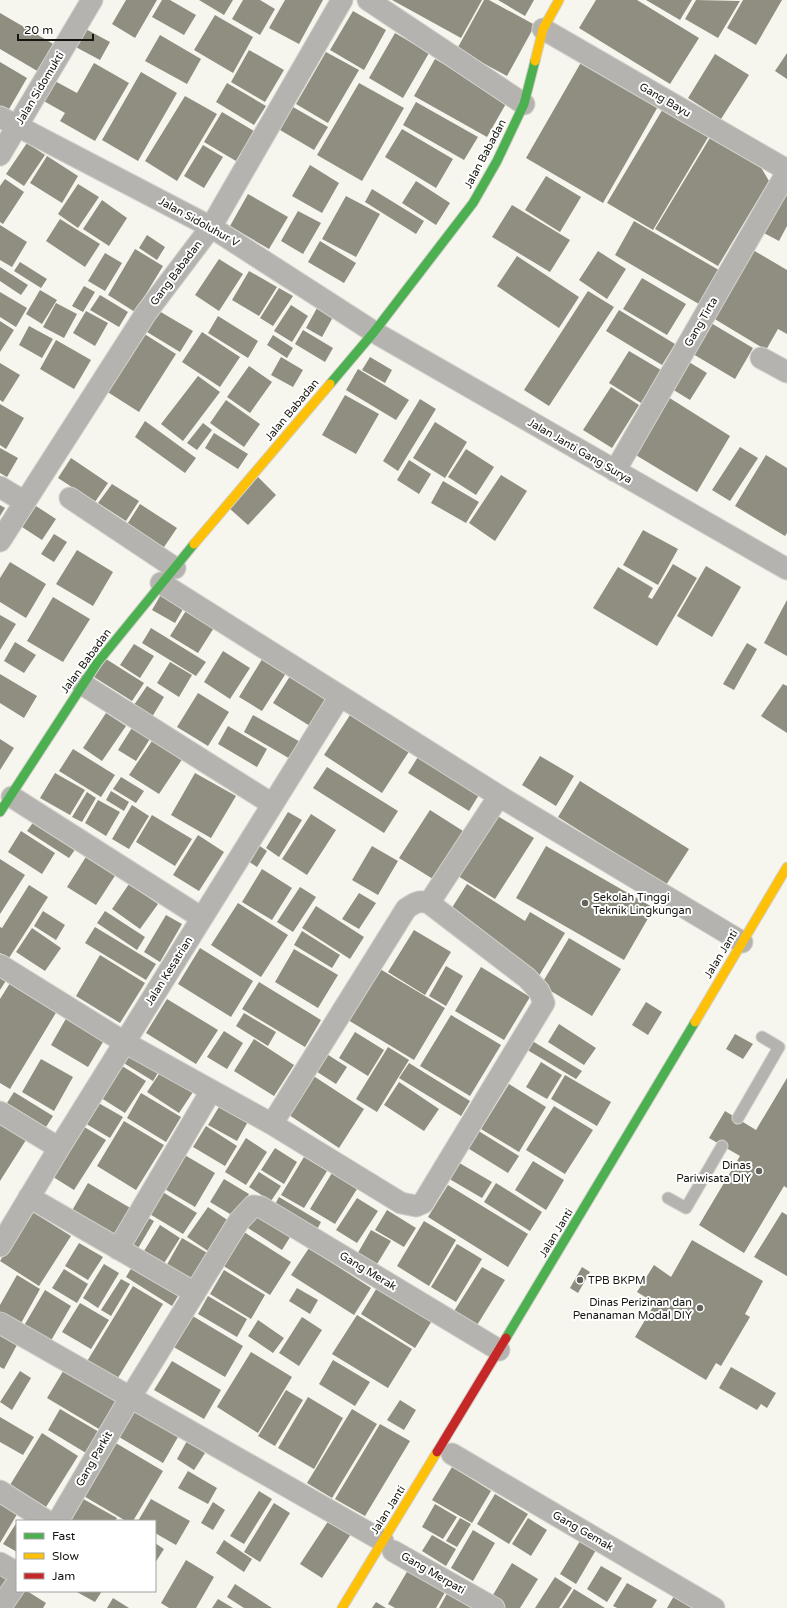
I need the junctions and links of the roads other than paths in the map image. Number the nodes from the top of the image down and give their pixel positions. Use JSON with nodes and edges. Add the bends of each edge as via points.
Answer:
{"nodes":[{"id":1,"x":92,"y":0,"type":"edge"},
{"id":2,"x":342,"y":0,"type":"edge"},
{"id":3,"x":368,"y":0,"type":"edge"},
{"id":4,"x":559,"y":0,"type":"edge"},
{"id":5,"x":543,"y":29,"type":"junction"},
{"id":6,"x":524,"y":104,"type":"junction"},
{"id":7,"x":9,"y":121,"type":"edge"},
{"id":8,"x":0,"y":155,"type":"edge"},
{"id":9,"x":787,"y":171,"type":"edge"},
{"id":10,"x":211,"y":227,"type":"junction"},
{"id":11,"x":374,"y":332,"type":"junction"},
{"id":12,"x":761,"y":358,"type":"dead end"},
{"id":13,"x":787,"y":372,"type":"edge"},
{"id":14,"x":615,"y":471,"type":"junction"},
{"id":15,"x":0,"y":487,"type":"edge"},
{"id":16,"x":70,"y":498,"type":"dead end"},
{"id":17,"x":25,"y":502,"type":"junction"},
{"id":18,"x":0,"y":541,"type":"edge"},
{"id":19,"x":787,"y":568,"type":"edge"},
{"id":20,"x":168,"y":575,"type":"junction"},
{"id":21,"x":82,"y":684,"type":"junction"},
{"id":22,"x":340,"y":696,"type":"junction"},
{"id":23,"x":499,"y":796,"type":"junction"},
{"id":24,"x":6,"y":804,"type":"edge"},
{"id":25,"x":272,"y":804,"type":"junction"},
{"id":26,"x":787,"y":867,"type":"edge"},
{"id":27,"x":429,"y":903,"type":"junction"},
{"id":28,"x":202,"y":918,"type":"junction"},
{"id":29,"x":742,"y":942,"type":"junction"},
{"id":30,"x":0,"y":965,"type":"edge"},
{"id":31,"x":762,"y":1037,"type":"dead end"},
{"id":32,"x":124,"y":1042,"type":"junction"},
{"id":33,"x":783,"y":1048,"type":"edge"},
{"id":34,"x":211,"y":1091,"type":"junction"},
{"id":35,"x":0,"y":1112,"type":"edge"},
{"id":36,"x":738,"y":1118,"type":"dead end"},
{"id":37,"x":272,"y":1124,"type":"junction"},
{"id":38,"x":722,"y":1146,"type":"dead end"},
{"id":39,"x":58,"y":1148,"type":"junction"},
{"id":40,"x":29,"y":1197,"type":"junction"},
{"id":41,"x":668,"y":1198,"type":"dead end"},
{"id":42,"x":239,"y":1221,"type":"joint"},
{"id":43,"x":0,"y":1246,"type":"edge"},
{"id":44,"x":118,"y":1249,"type":"junction"},
{"id":45,"x":196,"y":1293,"type":"junction"},
{"id":46,"x":0,"y":1324,"type":"edge"},
{"id":47,"x":499,"y":1350,"type":"junction"},
{"id":48,"x":130,"y":1398,"type":"junction"},
{"id":49,"x":452,"y":1454,"type":"dead end"},
{"id":50,"x":0,"y":1491,"type":"edge"},
{"id":51,"x":46,"y":1520,"type":"edge"},
{"id":52,"x":59,"y":1520,"type":"edge"},
{"id":53,"x":390,"y":1548,"type":"junction"},
{"id":54,"x":0,"y":1563,"type":"edge"},
{"id":55,"x":16,"y":1572,"type":"edge"},
{"id":56,"x":16,"y":1584,"type":"edge"},
{"id":57,"x":0,"y":1608,"type":"edge"},
{"id":58,"x":342,"y":1608,"type":"edge"},
{"id":59,"x":494,"y":1608,"type":"edge"},
{"id":60,"x":714,"y":1608,"type":"edge"}],
"edges":[{"from":1,"to":7,"type":"street","name":"Jalan Sidomukti"},
{"from":2,"to":10,"type":"street","name":"Gang Babadan"},
{"from":3,"to":6,"type":"street"},
{"from":4,"to":5,"type":"street","name":"Jalan Babadan"},
{"from":5,"to":6,"type":"street","name":"Jalan Babadan"},
{"from":5,"to":9,"type":"street","name":"Gang Bayu"},
{"from":6,"to":11,"type":"street","name":"Jalan Babadan","via":[[497,161],[472,203]]},
{"from":7,"to":8,"type":"street","name":"Jalan Sidomukti"},
{"from":7,"to":10,"type":"street","name":"Jalan Sidoluhur V"},
{"from":9,"to":14,"type":"street","name":"Gang Tirta"},
{"from":10,"to":11,"type":"street","name":"Jalan Sidoluhur V"},
{"from":10,"to":17,"type":"street","name":"Gang Babadan","via":[[146,313]]},
{"from":11,"to":14,"type":"street","name":"Jalan Janti Gang Surya"},
{"from":11,"to":20,"type":"street","name":"Jalan Babadan"},
{"from":12,"to":13,"type":"street"},
{"from":14,"to":19,"type":"street","name":"Jalan Janti Gang Surya"},
{"from":15,"to":17,"type":"street"},
{"from":16,"to":20,"type":"street"},
{"from":17,"to":18,"type":"street","name":"Gang Babadan"},
{"from":20,"to":21,"type":"street","name":"Jalan Babadan"},
{"from":20,"to":22,"type":"street"},
{"from":21,"to":24,"type":"street","name":"Jalan Babadan"},
{"from":21,"to":25,"type":"street"},
{"from":22,"to":23,"type":"street"},
{"from":22,"to":25,"type":"street","name":"Jalan Kesatrian"},
{"from":23,"to":27,"type":"street"},
{"from":23,"to":29,"type":"street"},
{"from":24,"to":28,"type":"street"},
{"from":25,"to":28,"type":"street","name":"Jalan Kesatrian"},
{"from":26,"to":29,"type":"street","name":"Jalan Janti"},
{"from":27,"to":37,"type":"street","via":[[414,903],[406,909]]},
{"from":27,"to":37,"type":"street","via":[[527,978],[540,991],[544,1003],[423,1202],[416,1206],[401,1203]]},
{"from":28,"to":32,"type":"street","name":"Jalan Kesatrian"},
{"from":29,"to":47,"type":"street","name":"Jalan Janti"},
{"from":30,"to":32,"type":"street"},
{"from":31,"to":33,"type":"lane"},
{"from":32,"to":34,"type":"street"},
{"from":32,"to":39,"type":"street","name":"Jalan Kesatrian"},
{"from":33,"to":36,"type":"lane"},
{"from":34,"to":37,"type":"street"},
{"from":34,"to":44,"type":"street"},
{"from":35,"to":39,"type":"street"},
{"from":38,"to":41,"type":"lane","via":[[686,1208]]},
{"from":39,"to":40,"type":"street","name":"Jalan Kesatrian"},
{"from":40,"to":43,"type":"street","name":"Jalan Kesatrian"},
{"from":40,"to":44,"type":"street"},
{"from":42,"to":45,"type":"street","name":"Gang Parkit"},
{"from":42,"to":47,"type":"street","name":"Gang Merak","via":[[253,1206],[261,1207]]},
{"from":44,"to":45,"type":"street"},
{"from":45,"to":48,"type":"street","name":"Gang Parkit"},
{"from":46,"to":48,"type":"street","name":"Gang Merpati"},
{"from":47,"to":53,"type":"street","name":"Jalan Janti"},
{"from":48,"to":52,"type":"street","name":"Gang Parkit"},
{"from":48,"to":53,"type":"street","name":"Gang Merpati"},
{"from":49,"to":60,"type":"street","name":"Gang Gemak"},
{"from":50,"to":51,"type":"street"},
{"from":53,"to":58,"type":"street","name":"Jalan Janti"},
{"from":53,"to":59,"type":"street","name":"Gang Merpati"},
{"from":54,"to":55,"type":"street"},
{"from":56,"to":57,"type":"street"}]}
